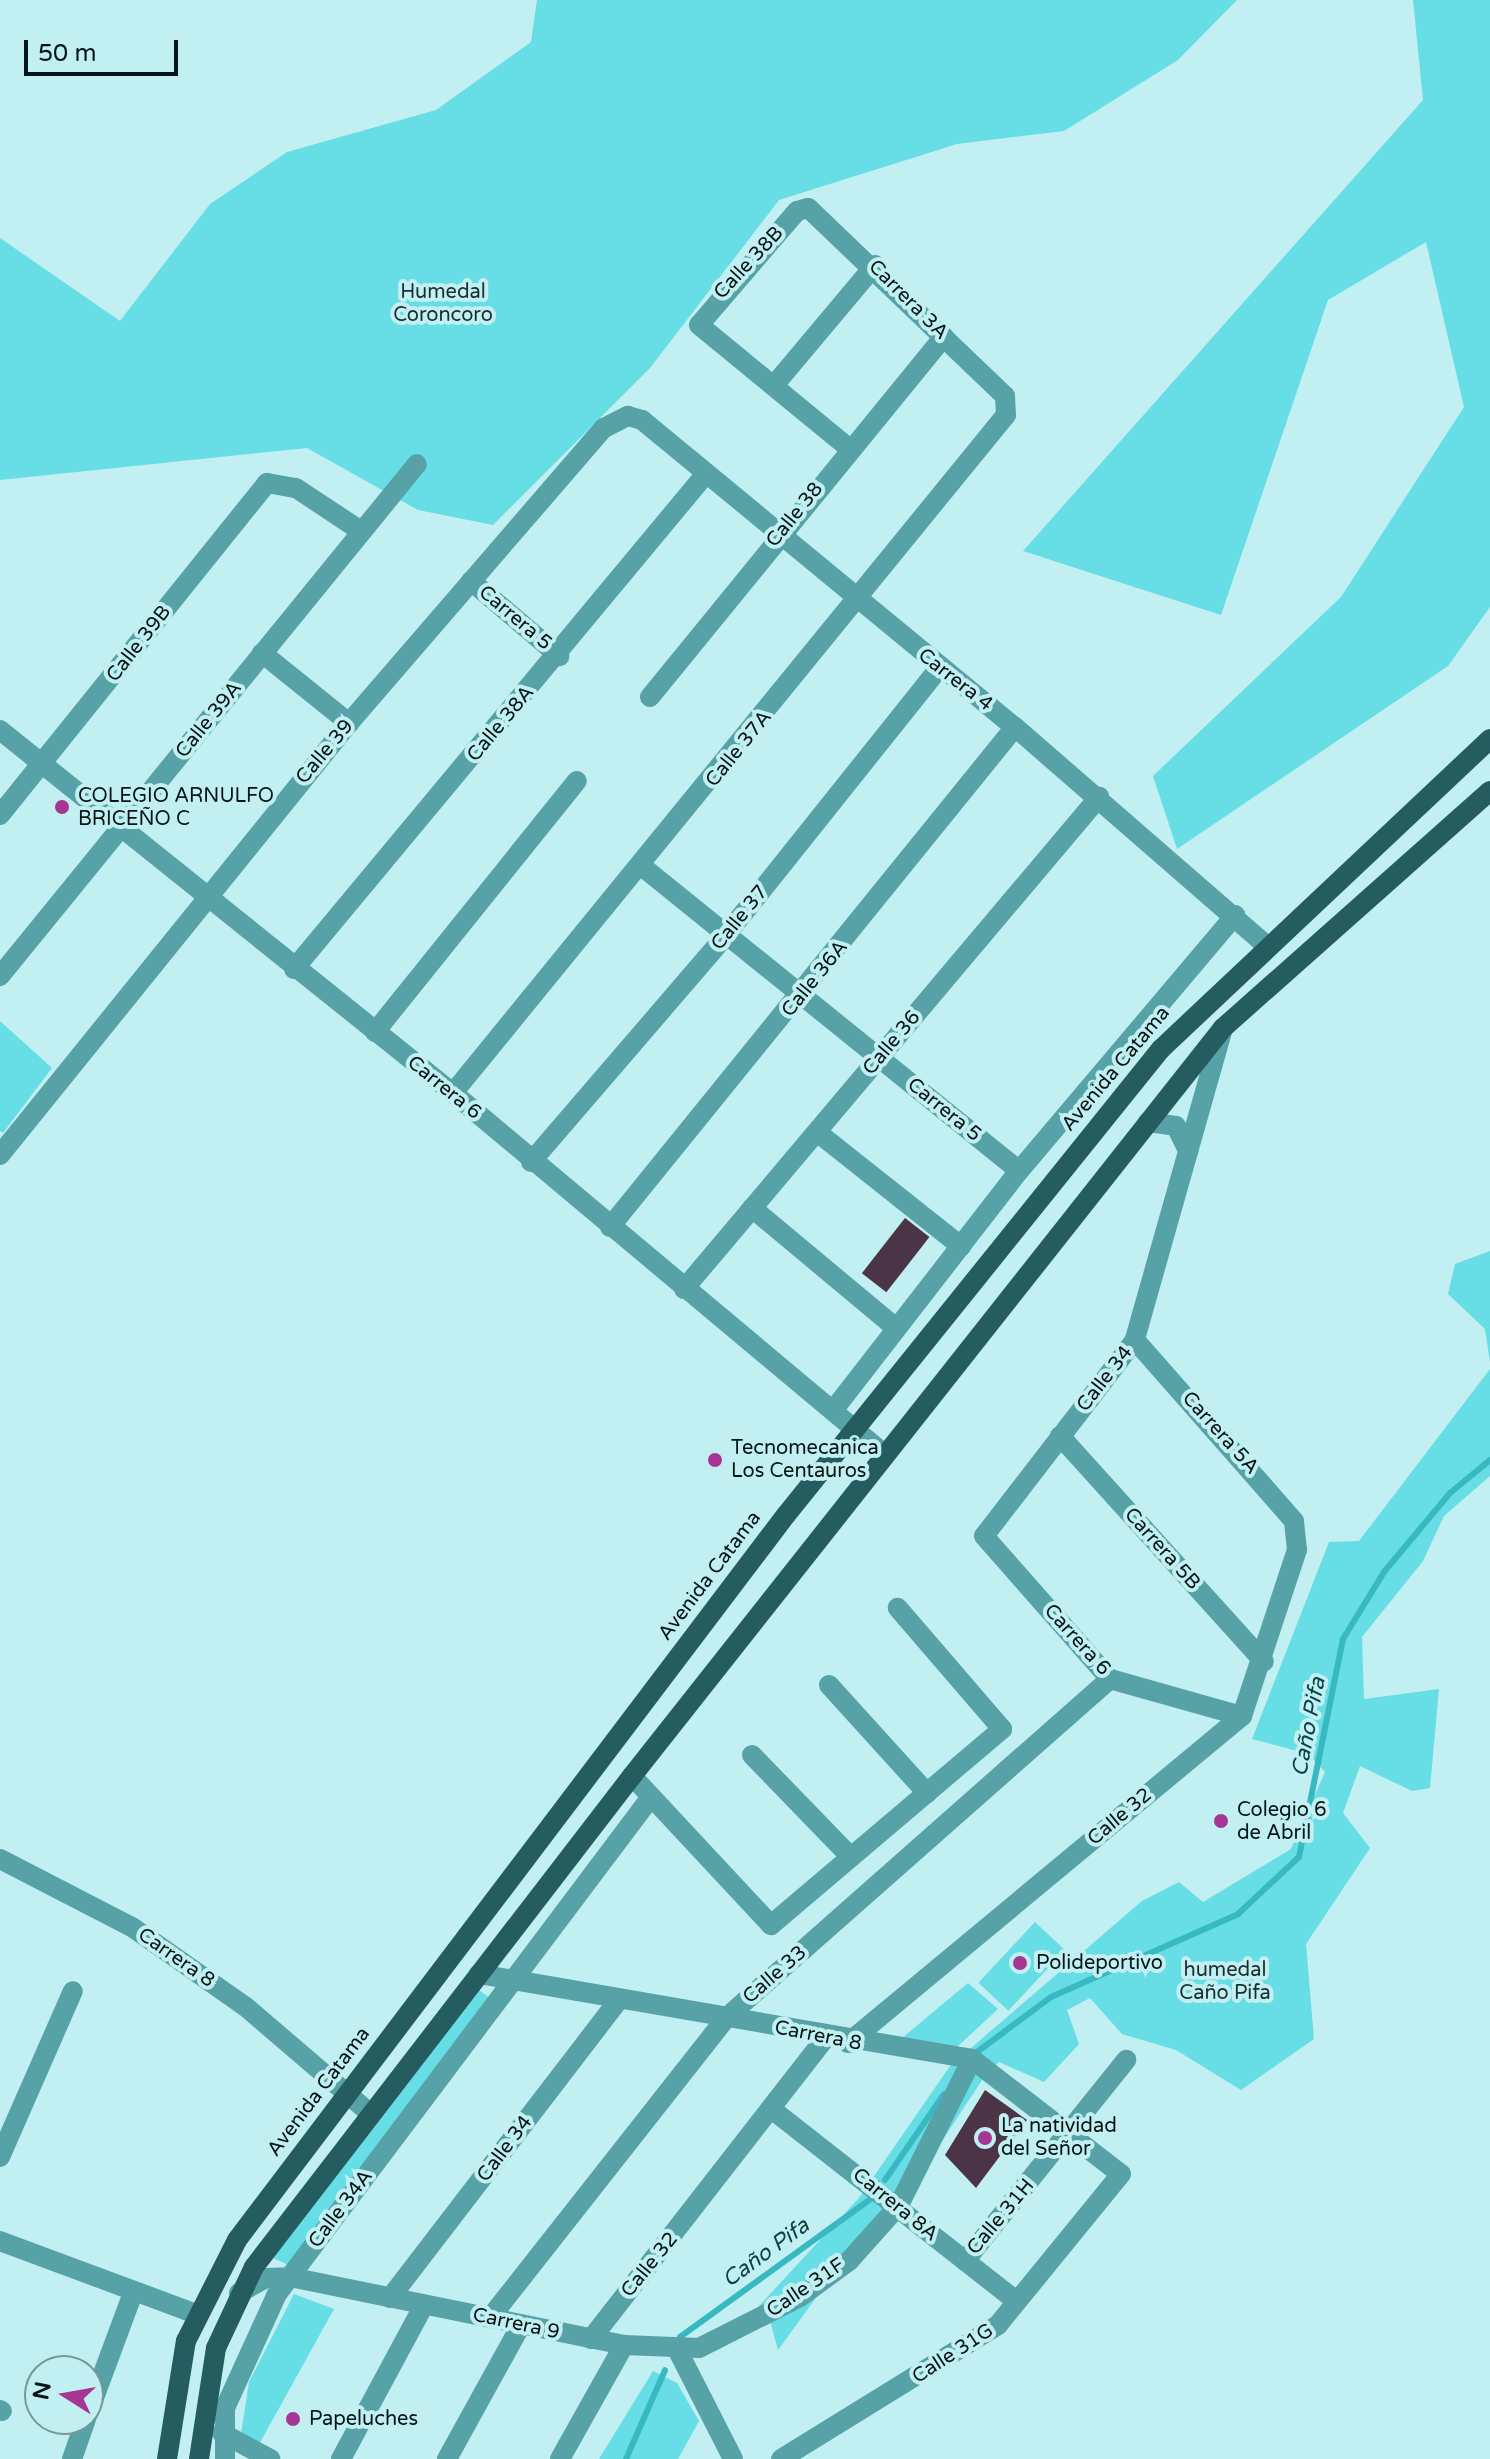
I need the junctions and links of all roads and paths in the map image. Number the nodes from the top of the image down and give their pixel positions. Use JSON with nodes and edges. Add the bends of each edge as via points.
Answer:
{"nodes":[{"id":1,"x":808,"y":208,"type":"joint"},
{"id":2,"x":875,"y":265,"type":"junction"},
{"id":3,"x":944,"y":337,"type":"junction"},
{"id":4,"x":776,"y":383,"type":"junction"},
{"id":5,"x":1005,"y":396,"type":"joint"},
{"id":6,"x":642,"y":420,"type":"joint"},
{"id":7,"x":849,"y":448,"type":"junction"},
{"id":8,"x":417,"y":464,"type":"dead end"},
{"id":9,"x":704,"y":476,"type":"junction"},
{"id":10,"x":361,"y":531,"type":"junction"},
{"id":11,"x":779,"y":536,"type":"junction"},
{"id":12,"x":471,"y":581,"type":"junction"},
{"id":13,"x":857,"y":603,"type":"junction"},
{"id":14,"x":262,"y":653,"type":"junction"},
{"id":15,"x":559,"y":656,"type":"junction"},
{"id":16,"x":940,"y":667,"type":"junction"},
{"id":17,"x":650,"y":697,"type":"dead end"},
{"id":18,"x":349,"y":723,"type":"junction"},
{"id":19,"x":1015,"y":727,"type":"junction"},
{"id":20,"x":0,"y":730,"type":"edge"},
{"id":21,"x":1490,"y":739,"type":"edge"},
{"id":22,"x":45,"y":768,"type":"junction"},
{"id":23,"x":577,"y":781,"type":"dead end"},
{"id":24,"x":1490,"y":791,"type":"edge"},
{"id":25,"x":1099,"y":797,"type":"junction"},
{"id":26,"x":0,"y":815,"type":"edge"},
{"id":27,"x":121,"y":828,"type":"junction"},
{"id":28,"x":644,"y":868,"type":"junction"},
{"id":29,"x":207,"y":895,"type":"junction"},
{"id":30,"x":1235,"y":915,"type":"junction"},
{"id":31,"x":726,"y":935,"type":"junction"},
{"id":32,"x":1265,"y":944,"type":"junction"},
{"id":33,"x":294,"y":969,"type":"junction"},
{"id":34,"x":0,"y":976,"type":"edge"},
{"id":35,"x":802,"y":995,"type":"junction"},
{"id":36,"x":1223,"y":1028,"type":"junction"},
{"id":37,"x":375,"y":1032,"type":"junction"},
{"id":38,"x":880,"y":1058,"type":"junction"},
{"id":39,"x":453,"y":1093,"type":"junction"},
{"id":40,"x":1148,"y":1122,"type":"junction"},
{"id":41,"x":817,"y":1132,"type":"junction"},
{"id":42,"x":1188,"y":1151,"type":"junction"},
{"id":43,"x":0,"y":1155,"type":"edge"},
{"id":44,"x":531,"y":1162,"type":"junction"},
{"id":45,"x":1019,"y":1171,"type":"junction"},
{"id":46,"x":752,"y":1208,"type":"junction"},
{"id":47,"x":610,"y":1227,"type":"junction"},
{"id":48,"x":961,"y":1246,"type":"junction"},
{"id":49,"x":684,"y":1289,"type":"junction"},
{"id":50,"x":896,"y":1328,"type":"junction"},
{"id":51,"x":1135,"y":1340,"type":"junction"},
{"id":52,"x":835,"y":1408,"type":"junction"},
{"id":53,"x":854,"y":1427,"type":"junction"},
{"id":54,"x":1060,"y":1436,"type":"junction"},
{"id":55,"x":883,"y":1453,"type":"junction"},
{"id":56,"x":1297,"y":1531,"type":"joint"},
{"id":57,"x":984,"y":1536,"type":"joint"},
{"id":58,"x":898,"y":1608,"type":"dead end"},
{"id":59,"x":1264,"y":1662,"type":"junction"},
{"id":60,"x":1110,"y":1679,"type":"junction"},
{"id":61,"x":829,"y":1685,"type":"dead end"},
{"id":62,"x":1242,"y":1716,"type":"junction"},
{"id":63,"x":752,"y":1755,"type":"dead end"},
{"id":64,"x":632,"y":1776,"type":"junction"},
{"id":65,"x":927,"y":1793,"type":"junction"},
{"id":66,"x":651,"y":1797,"type":"junction"},
{"id":67,"x":851,"y":1857,"type":"junction"},
{"id":68,"x":0,"y":1859,"type":"edge"},
{"id":69,"x":479,"y":1974,"type":"junction"},
{"id":70,"x":511,"y":1981,"type":"junction"},
{"id":71,"x":73,"y":1991,"type":"dead end"},
{"id":72,"x":619,"y":2000,"type":"junction"},
{"id":73,"x":726,"y":2018,"type":"junction"},
{"id":74,"x":825,"y":2038,"type":"junction"},
{"id":75,"x":848,"y":2043,"type":"junction"},
{"id":76,"x":972,"y":2059,"type":"junction"},
{"id":77,"x":1126,"y":2060,"type":"dead end"},
{"id":78,"x":346,"y":2096,"type":"junction"},
{"id":79,"x":774,"y":2111,"type":"junction"},
{"id":80,"x":371,"y":2114,"type":"junction"},
{"id":81,"x":1069,"y":2135,"type":"junction"},
{"id":82,"x":0,"y":2157,"type":"edge"},
{"id":83,"x":899,"y":2205,"type":"junction"},
{"id":84,"x":0,"y":2241,"type":"edge"},
{"id":85,"x":965,"y":2261,"type":"junction"},
{"id":86,"x":290,"y":2277,"type":"junction"},
{"id":87,"x":133,"y":2293,"type":"junction"},
{"id":88,"x":239,"y":2293,"type":"junction"},
{"id":89,"x":390,"y":2298,"type":"junction"},
{"id":90,"x":1016,"y":2301,"type":"junction"},
{"id":91,"x":424,"y":2305,"type":"junction"},
{"id":92,"x":196,"y":2314,"type":"junction"},
{"id":93,"x":490,"y":2318,"type":"junction"},
{"id":94,"x":521,"y":2325,"type":"junction"},
{"id":95,"x":591,"y":2339,"type":"junction"},
{"id":96,"x":624,"y":2345,"type":"junction"},
{"id":97,"x":678,"y":2351,"type":"junction"},
{"id":98,"x":104,"y":2371,"type":"edge"},
{"id":99,"x":222,"y":2433,"type":"junction"},
{"id":100,"x":81,"y":2435,"type":"edge"},
{"id":101,"x":72,"y":2459,"type":"edge"},
{"id":102,"x":167,"y":2459,"type":"edge"},
{"id":103,"x":199,"y":2459,"type":"edge"},
{"id":104,"x":225,"y":2459,"type":"edge"},
{"id":105,"x":270,"y":2459,"type":"edge"},
{"id":106,"x":341,"y":2459,"type":"edge"},
{"id":107,"x":447,"y":2459,"type":"edge"},
{"id":108,"x":560,"y":2459,"type":"edge"},
{"id":109,"x":733,"y":2459,"type":"edge"},
{"id":110,"x":781,"y":2459,"type":"edge"}],
"edges":[{"from":1,"to":2,"type":"street","name":"Carrera 3A"},
{"from":1,"to":4,"type":"street","name":"Calle 38B","via":[[797,211],[699,325]]},
{"from":2,"to":3,"type":"street","name":"Carrera 3A"},
{"from":2,"to":4,"type":"street"},
{"from":3,"to":5,"type":"street","name":"Carrera 3A"},
{"from":3,"to":7,"type":"street","name":"Calle 38"},
{"from":4,"to":7,"type":"street"},
{"from":5,"to":13,"type":"street","name":"Calle 37A","via":[[1006,415]]},
{"from":6,"to":9,"type":"street","name":"Carrera 4"},
{"from":6,"to":12,"type":"street","name":"Calle 39","via":[[628,416],[604,428]]},
{"from":7,"to":11,"type":"street","name":"Calle 38"},
{"from":8,"to":10,"type":"street","name":"Calle 39A"},
{"from":9,"to":11,"type":"street","name":"Carrera 4"},
{"from":9,"to":15,"type":"street","name":"Calle 38A"},
{"from":10,"to":14,"type":"street","name":"Calle 39A"},
{"from":10,"to":22,"type":"street","name":"Calle 39B","via":[[281,481],[257,491]]},
{"from":11,"to":13,"type":"street","name":"Carrera 4"},
{"from":11,"to":17,"type":"street","name":"Calle 38"},
{"from":12,"to":15,"type":"street","name":"Carrera 5"},
{"from":12,"to":18,"type":"street","name":"Calle 39"},
{"from":13,"to":16,"type":"street","name":"Carrera 4"},
{"from":13,"to":28,"type":"street","name":"Calle 37A"},
{"from":14,"to":18,"type":"street"},
{"from":14,"to":27,"type":"street","name":"Calle 39A"},
{"from":15,"to":33,"type":"street","name":"Calle 38A"},
{"from":16,"to":19,"type":"street","name":"Carrera 4"},
{"from":16,"to":31,"type":"street","name":"Calle 37"},
{"from":18,"to":29,"type":"street","name":"Calle 39"},
{"from":19,"to":25,"type":"street","name":"Carrera 4"},
{"from":19,"to":35,"type":"street","name":"Calle 36A"},
{"from":20,"to":22,"type":"street","name":"Carrera 6"},
{"from":21,"to":32,"type":"main road","name":"Avenida Catama"},
{"from":22,"to":26,"type":"street","name":"Calle 39B"},
{"from":22,"to":27,"type":"street","name":"Carrera 6"},
{"from":23,"to":37,"type":"street"},
{"from":24,"to":36,"type":"main road"},
{"from":25,"to":30,"type":"street","name":"Carrera 4"},
{"from":25,"to":38,"type":"street","name":"Calle 36"},
{"from":27,"to":29,"type":"street","name":"Carrera 6"},
{"from":27,"to":34,"type":"street","name":"Calle 39A"},
{"from":28,"to":31,"type":"street","name":"Carrera 5"},
{"from":28,"to":39,"type":"street","name":"Calle 37A"},
{"from":29,"to":33,"type":"street","name":"Carrera 6"},
{"from":29,"to":43,"type":"street","name":"Calle 39"},
{"from":30,"to":32,"type":"street","name":"Carrera 4"},
{"from":30,"to":45,"type":"street","name":"Avenida Catama"},
{"from":31,"to":35,"type":"street","name":"Carrera 5"},
{"from":31,"to":44,"type":"street","name":"Calle 37"},
{"from":32,"to":53,"type":"main road","name":"Avenida Catama","via":[[1161,1049]]},
{"from":33,"to":37,"type":"street","name":"Carrera 6"},
{"from":35,"to":38,"type":"street","name":"Carrera 5"},
{"from":35,"to":47,"type":"street","name":"Calle 36A"},
{"from":36,"to":40,"type":"main road"},
{"from":36,"to":42,"type":"street","name":"Calle 34"},
{"from":37,"to":39,"type":"street","name":"Carrera 6"},
{"from":38,"to":41,"type":"street","name":"Calle 36"},
{"from":38,"to":45,"type":"street","name":"Carrera 5"},
{"from":39,"to":44,"type":"street","name":"Carrera 6"},
{"from":40,"to":42,"type":"street","via":[[1176,1126]]},
{"from":40,"to":55,"type":"main road"},
{"from":41,"to":46,"type":"street","name":"Calle 36"},
{"from":41,"to":48,"type":"street"},
{"from":42,"to":51,"type":"street","name":"Calle 34"},
{"from":44,"to":47,"type":"street","name":"Carrera 6"},
{"from":45,"to":48,"type":"street","name":"Avenida Catama"},
{"from":46,"to":49,"type":"street","name":"Calle 36"},
{"from":46,"to":50,"type":"street"},
{"from":47,"to":49,"type":"street","name":"Carrera 6"},
{"from":48,"to":50,"type":"street","name":"Avenida Catama"},
{"from":49,"to":52,"type":"street","name":"Carrera 6"},
{"from":50,"to":52,"type":"street","name":"Avenida Catama"},
{"from":51,"to":54,"type":"street","name":"Calle 34"},
{"from":51,"to":56,"type":"street","name":"Carrera 5A","via":[[1279,1497]]},
{"from":52,"to":53,"type":"street","name":"Carrera 6"},
{"from":53,"to":55,"type":"street","name":"Carrera 6"},
{"from":53,"to":78,"type":"main road","name":"Avenida Catama"},
{"from":54,"to":57,"type":"street","name":"Calle 34"},
{"from":54,"to":59,"type":"street","name":"Carrera 5B"},
{"from":55,"to":64,"type":"main road"},
{"from":56,"to":59,"type":"street","name":"Calle 32"},
{"from":57,"to":60,"type":"street","name":"Carrera 6"},
{"from":58,"to":65,"type":"street","via":[[1002,1729]]},
{"from":59,"to":62,"type":"street","name":"Calle 32"},
{"from":60,"to":62,"type":"street","name":"Carrera 6"},
{"from":60,"to":73,"type":"street","name":"Calle 33"},
{"from":61,"to":65,"type":"street"},
{"from":62,"to":75,"type":"street","name":"Calle 32"},
{"from":63,"to":67,"type":"street"},
{"from":64,"to":66,"type":"street"},
{"from":64,"to":69,"type":"main road"},
{"from":65,"to":67,"type":"street"},
{"from":66,"to":67,"type":"street","via":[[771,1925]]},
{"from":66,"to":70,"type":"street","name":"Calle 34A"},
{"from":68,"to":78,"type":"street","name":"Carrera 8","via":[[132,1927],[246,2007]]},
{"from":69,"to":70,"type":"street","name":"Carrera 8"},
{"from":69,"to":80,"type":"main road"},
{"from":70,"to":72,"type":"street","name":"Carrera 8"},
{"from":70,"to":86,"type":"street","name":"Calle 34A"},
{"from":71,"to":82,"type":"street"},
{"from":72,"to":73,"type":"street","name":"Carrera 8"},
{"from":72,"to":89,"type":"street","name":"Calle 34"},
{"from":73,"to":74,"type":"street","name":"Carrera 8"},
{"from":73,"to":93,"type":"street","name":"Calle 33"},
{"from":74,"to":75,"type":"street","name":"Carrera 8"},
{"from":74,"to":79,"type":"street","name":"Calle 32"},
{"from":75,"to":76,"type":"street","name":"Carrera 8"},
{"from":76,"to":81,"type":"street"},
{"from":76,"to":83,"type":"street","name":"Calle 31F"},
{"from":77,"to":81,"type":"street","name":"Calle 31H"},
{"from":78,"to":80,"type":"street","name":"Carrera 8"},
{"from":78,"to":92,"type":"main road","name":"Avenida Catama","via":[[237,2240]]},
{"from":79,"to":83,"type":"street","name":"Carrera 8A"},
{"from":79,"to":95,"type":"street","name":"Calle 32"},
{"from":80,"to":88,"type":"main road"},
{"from":81,"to":85,"type":"street","name":"Calle 31H"},
{"from":81,"to":90,"type":"street","name":"Calle 31G","via":[[1121,2174]]},
{"from":83,"to":85,"type":"street","name":"Carrera 8A"},
{"from":83,"to":97,"type":"street","name":"Calle 31F","via":[[849,2261],[800,2297],[739,2331]]},
{"from":84,"to":87,"type":"street"},
{"from":85,"to":90,"type":"street","name":"Carrera 8A"},
{"from":86,"to":88,"type":"street","name":"Carrera 9","via":[[266,2278]]},
{"from":86,"to":89,"type":"street","name":"Carrera 9"},
{"from":86,"to":99,"type":"street","name":"Calle 34A","via":[[243,2360]]},
{"from":87,"to":92,"type":"street"},
{"from":87,"to":98,"type":"street"},
{"from":88,"to":103,"type":"main road","via":[[208,2376]]},
{"from":89,"to":91,"type":"street","name":"Carrera 9"},
{"from":90,"to":110,"type":"street","name":"Calle 31G","via":[[973,2345]]},
{"from":91,"to":93,"type":"street","name":"Carrera 9"},
{"from":91,"to":106,"type":"street"},
{"from":92,"to":102,"type":"main road","name":"Avenida Catama","via":[[172,2396]]},
{"from":93,"to":94,"type":"street","name":"Carrera 9"},
{"from":94,"to":95,"type":"street","name":"Carrera 9"},
{"from":94,"to":107,"type":"street"},
{"from":95,"to":96,"type":"street","name":"Carrera 9"},
{"from":96,"to":97,"type":"street","name":"Carrera 9"},
{"from":96,"to":108,"type":"street"},
{"from":97,"to":109,"type":"street"},
{"from":99,"to":104,"type":"street","name":"Calle 34A"},
{"from":99,"to":105,"type":"street"},
{"from":100,"to":101,"type":"street"}]}
